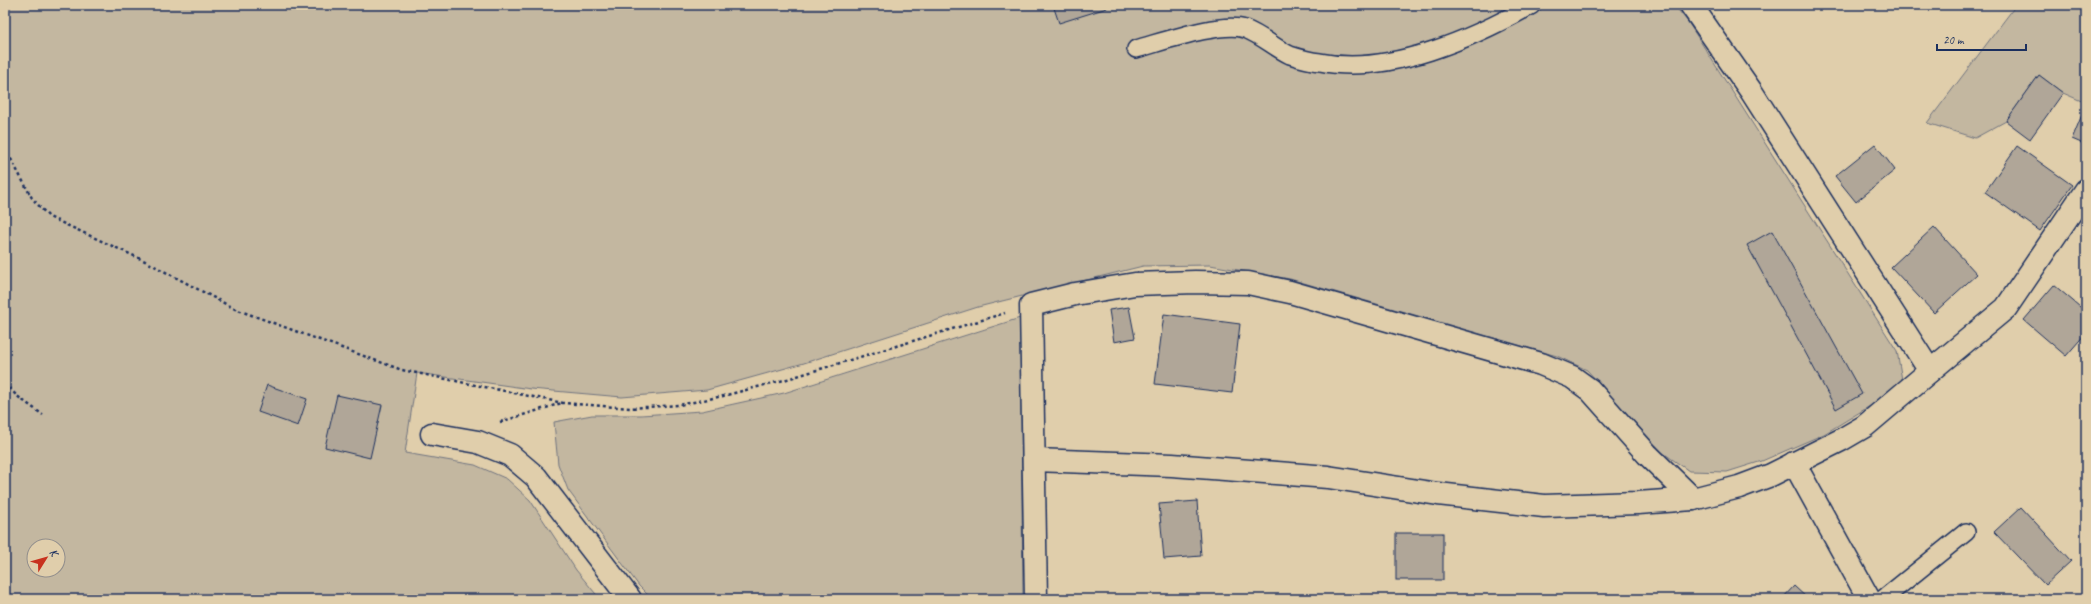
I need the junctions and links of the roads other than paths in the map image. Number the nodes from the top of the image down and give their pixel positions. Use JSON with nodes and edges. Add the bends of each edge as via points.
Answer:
{"nodes":[{"id":1,"x":1532,"y":5,"type":"edge"},
{"id":2,"x":1691,"y":5,"type":"edge"},
{"id":3,"x":1136,"y":49,"type":"dead end"},
{"id":4,"x":2086,"y":190,"type":"edge"},
{"id":5,"x":1930,"y":371,"type":"junction"},
{"id":6,"x":432,"y":434,"type":"dead end"},
{"id":7,"x":1034,"y":460,"type":"junction"},
{"id":8,"x":1794,"y":463,"type":"junction"},
{"id":9,"x":1693,"y":498,"type":"junction"},
{"id":10,"x":1966,"y":532,"type":"dead end"},
{"id":11,"x":630,"y":599,"type":"edge"},
{"id":12,"x":1036,"y":599,"type":"edge"},
{"id":13,"x":1869,"y":599,"type":"edge"},
{"id":14,"x":1883,"y":599,"type":"edge"}],
"edges":[{"from":1,"to":3,"type":"lane","via":[[1508,19],[1434,51],[1394,61],[1351,65],[1320,63],[1290,54],[1245,29],[1224,27]]},
{"from":2,"to":5,"type":"street","via":[[1751,91]]},
{"from":4,"to":5,"type":"street","via":[[2006,308]]},
{"from":5,"to":8,"type":"street","via":[[1865,426]]},
{"from":6,"to":11,"type":"street","via":[[478,442],[510,455],[531,473]]},
{"from":7,"to":9,"type":"street","via":[[1172,465],[1328,477],[1438,494],[1544,506],[1638,503]]},
{"from":7,"to":9,"type":"street","via":[[1031,305],[1075,294],[1135,284],[1248,283],[1290,292],[1541,364],[1572,377],[1590,390],[1647,454]]},
{"from":7,"to":12,"type":"street"},
{"from":8,"to":9,"type":"street","via":[[1738,487]]},
{"from":8,"to":13,"type":"street"},
{"from":10,"to":14,"type":"lane"}]}
